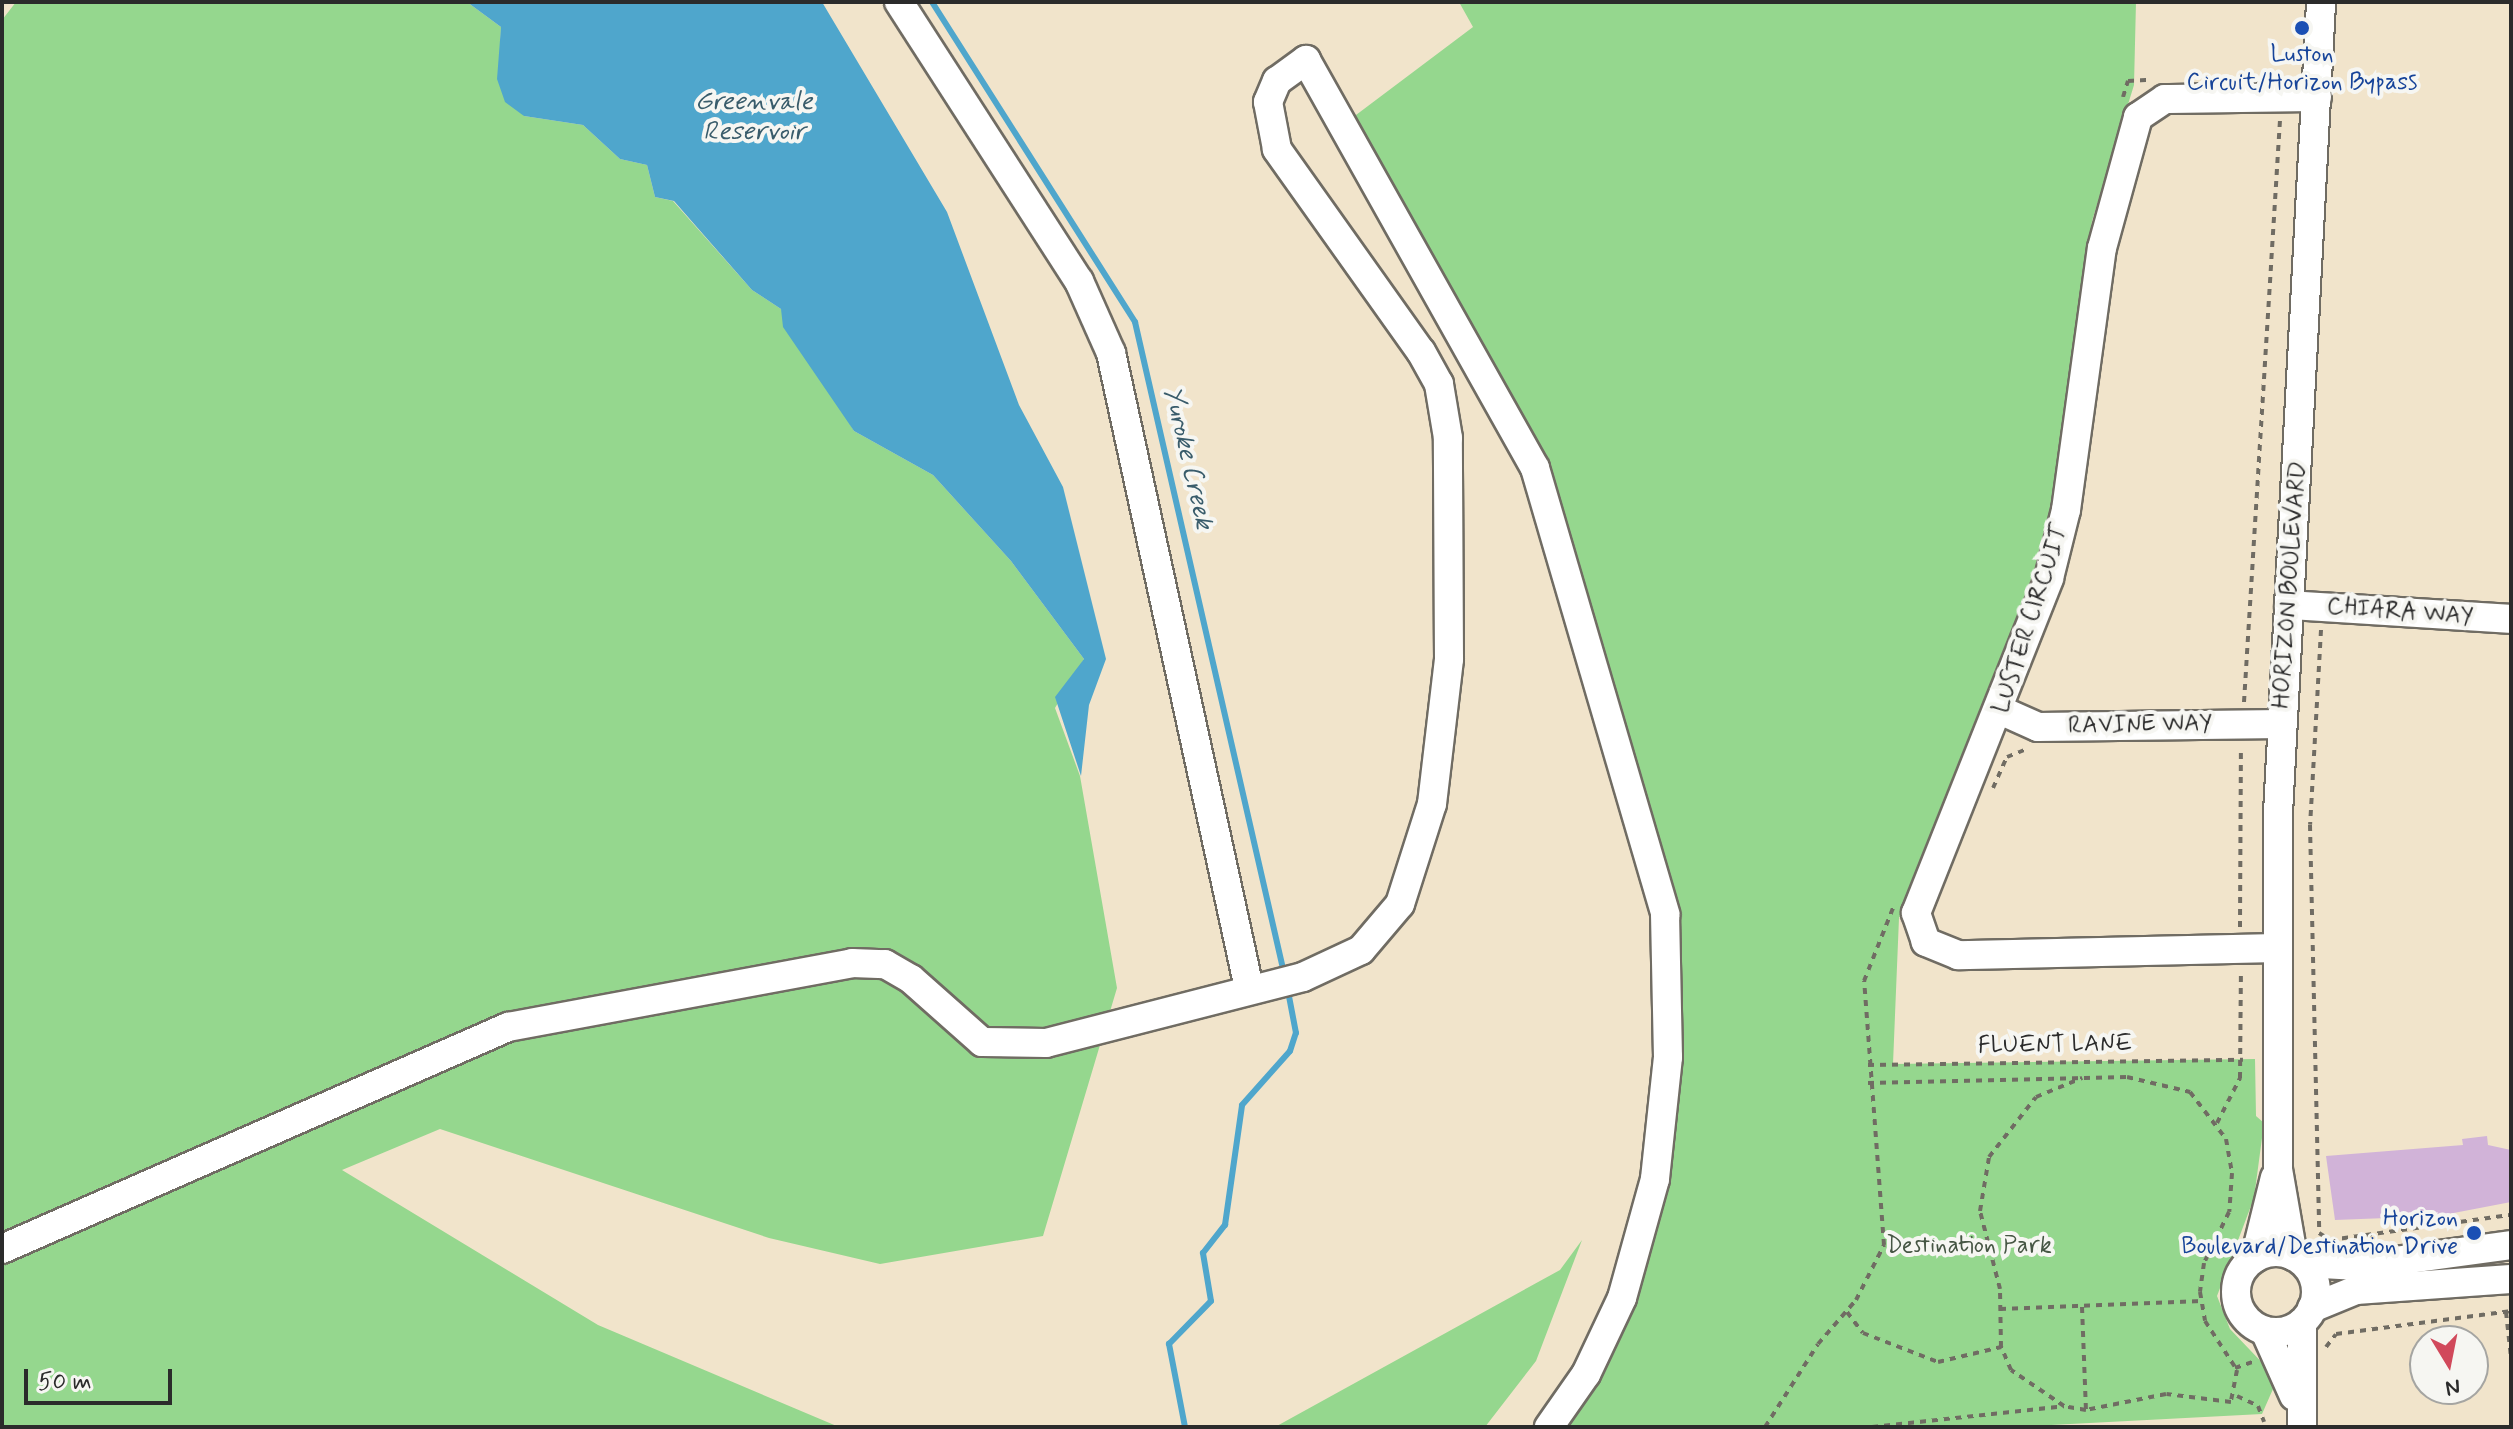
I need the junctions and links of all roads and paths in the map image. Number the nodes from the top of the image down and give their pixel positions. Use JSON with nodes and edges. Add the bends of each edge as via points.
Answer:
{"nodes":[{"id":1,"x":899,"y":2,"type":"edge"},
{"id":2,"x":2321,"y":2,"type":"edge"},
{"id":3,"x":2317,"y":97,"type":"junction"},
{"id":4,"x":2281,"y":110,"type":"dead end"},
{"id":5,"x":2289,"y":605,"type":"junction"},
{"id":6,"x":2511,"y":619,"type":"edge"},
{"id":7,"x":2321,"y":630,"type":"dead end"},
{"id":8,"x":2002,"y":711,"type":"junction"},
{"id":9,"x":2243,"y":713,"type":"dead end"},
{"id":10,"x":2282,"y":724,"type":"junction"},
{"id":11,"x":2241,"y":738,"type":"dead end"},
{"id":12,"x":2226,"y":748,"type":"dead end"},
{"id":13,"x":2241,"y":748,"type":"junction"},
{"id":14,"x":2034,"y":749,"type":"dead end"},
{"id":15,"x":1989,"y":798,"type":"dead end"},
{"id":16,"x":2224,"y":927,"type":"dead end"},
{"id":17,"x":2240,"y":927,"type":"junction"},
{"id":18,"x":2240,"y":938,"type":"dead end"},
{"id":19,"x":2277,"y":948,"type":"junction"},
{"id":20,"x":2241,"y":963,"type":"dead end"},
{"id":21,"x":1249,"y":988,"type":"junction"},
{"id":22,"x":2243,"y":1060,"type":"junction"},
{"id":23,"x":1868,"y":1065,"type":"dead end"},
{"id":24,"x":2082,"y":1078,"type":"junction"},
{"id":25,"x":1868,"y":1083,"type":"dead end"},
{"id":26,"x":2217,"y":1123,"type":"junction"},
{"id":27,"x":2278,"y":1169,"type":"junction"},
{"id":28,"x":2511,"y":1215,"type":"edge"},
{"id":29,"x":2511,"y":1245,"type":"edge"},
{"id":30,"x":2,"y":1249,"type":"edge"},
{"id":31,"x":2255,"y":1258,"type":"junction"},
{"id":32,"x":2299,"y":1260,"type":"junction"},
{"id":33,"x":2511,"y":1279,"type":"edge"},
{"id":34,"x":2202,"y":1301,"type":"junction"},
{"id":35,"x":2082,"y":1307,"type":"junction"},
{"id":36,"x":2000,"y":1309,"type":"junction"},
{"id":37,"x":1847,"y":1312,"type":"dead end"},
{"id":38,"x":2508,"y":1312,"type":"edge"},
{"id":39,"x":2307,"y":1316,"type":"junction"},
{"id":40,"x":2265,"y":1331,"type":"junction"},
{"id":41,"x":2001,"y":1347,"type":"junction"},
{"id":42,"x":2327,"y":1351,"type":"dead end"},
{"id":43,"x":2511,"y":1357,"type":"edge"},
{"id":44,"x":2237,"y":1396,"type":"junction"},
{"id":45,"x":2064,"y":1406,"type":"junction"},
{"id":46,"x":2086,"y":1410,"type":"junction"},
{"id":47,"x":2301,"y":1420,"type":"edge"},
{"id":48,"x":2264,"y":1422,"type":"dead end"},
{"id":49,"x":1549,"y":1427,"type":"edge"},
{"id":50,"x":1872,"y":1427,"type":"edge"}],
"edges":[{"from":1,"to":21,"type":"street","via":[[1103,328]]},
{"from":2,"to":3,"type":"street","name":"HORIZON BOULEVARD"},
{"from":3,"to":5,"type":"street","name":"HORIZON BOULEVARD"},
{"from":3,"to":8,"type":"street","name":"LUSTER CIRCUIT","via":[[2165,99],[2138,117],[2102,248],[2066,510]]},
{"from":4,"to":9,"type":"path"},
{"from":5,"to":6,"type":"street","name":"CHIARA WAY"},
{"from":5,"to":10,"type":"street","name":"HORIZON BOULEVARD"},
{"from":7,"to":28,"type":"path","via":[[2310,825],[2319,1233],[2330,1240]]},
{"from":8,"to":10,"type":"street","name":"RAVINE WAY","via":[[2038,727]]},
{"from":8,"to":19,"type":"street","name":"LUSTER CIRCUIT","via":[[1916,913],[1926,942],[1971,956]]},
{"from":10,"to":19,"type":"street","name":"HORIZON BOULEVARD"},
{"from":11,"to":13,"type":"path"},
{"from":12,"to":13,"type":"path"},
{"from":13,"to":17,"type":"path"},
{"from":14,"to":15,"type":"path","via":[[2007,757]]},
{"from":16,"to":17,"type":"path"},
{"from":17,"to":18,"type":"path"},
{"from":19,"to":27,"type":"street","name":"HORIZON BOULEVARD"},
{"from":20,"to":22,"type":"path"},
{"from":21,"to":30,"type":"street","via":[[1088,1034],[1011,1046],[982,1042],[885,964],[852,963],[523,1024],[483,1034]]},
{"from":21,"to":49,"type":"street","via":[[1335,965],[1383,929],[1411,881],[1432,804],[1448,685],[1445,409],[1421,352],[1277,149],[1268,102],[1277,81],[1306,60],[1535,468],[1665,914],[1668,1057],[1655,1179],[1622,1298],[1586,1374]]},
{"from":22,"to":23,"type":"path","name":"FLUENT LANE"},
{"from":22,"to":26,"type":"path"},
{"from":24,"to":25,"type":"path"},
{"from":24,"to":26,"type":"path","via":[[2159,1080],[2190,1092]]},
{"from":24,"to":36,"type":"path","via":[[2036,1097],[1989,1157],[1980,1211]]},
{"from":26,"to":34,"type":"path","via":[[2232,1173],[2229,1212],[2204,1263]]},
{"from":27,"to":31,"type":"street","name":"HORIZON BOULEVARD"},
{"from":27,"to":32,"type":"street","name":"HORIZON BOULEVARD"},
{"from":29,"to":32,"type":"street","via":[[2358,1266]]},
{"from":31,"to":32,"type":"street"},
{"from":31,"to":40,"type":"street","via":[[2235,1291],[2243,1316]]},
{"from":32,"to":39,"type":"street","via":[[2316,1287]]},
{"from":33,"to":39,"type":"street","via":[[2367,1289]]},
{"from":34,"to":35,"type":"path"},
{"from":34,"to":44,"type":"path","via":[[2205,1321],[2237,1370]]},
{"from":35,"to":36,"type":"path"},
{"from":35,"to":46,"type":"path"},
{"from":36,"to":41,"type":"path"},
{"from":37,"to":41,"type":"path","via":[[1863,1333],[1938,1362]]},
{"from":38,"to":42,"type":"path","via":[[2336,1334]]},
{"from":38,"to":43,"type":"path"},
{"from":39,"to":40,"type":"street"},
{"from":39,"to":47,"type":"street"},
{"from":40,"to":47,"type":"street"},
{"from":41,"to":45,"type":"path","via":[[2011,1370]]},
{"from":44,"to":46,"type":"path","via":[[2221,1404],[2166,1394]]},
{"from":44,"to":48,"type":"path","via":[[2258,1406]]},
{"from":45,"to":46,"type":"path"},
{"from":45,"to":50,"type":"path"}]}
